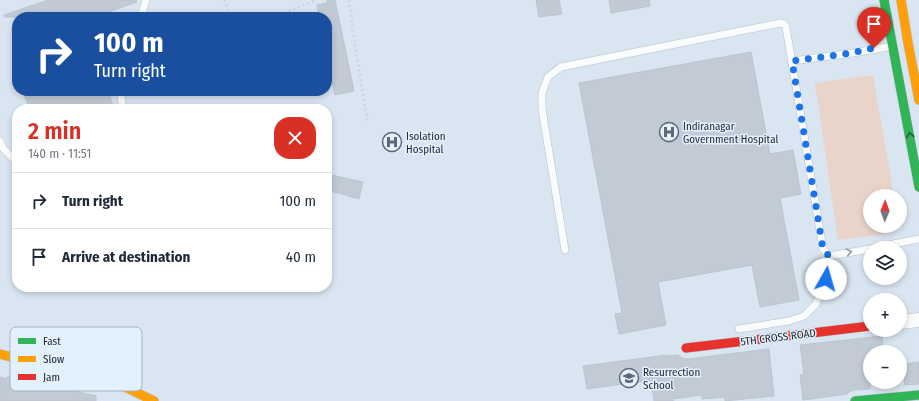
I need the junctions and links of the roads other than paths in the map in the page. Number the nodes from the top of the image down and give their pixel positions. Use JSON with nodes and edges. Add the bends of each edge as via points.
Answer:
{"nodes":[{"id":1,"x":146,"y":0,"type":"edge"},
{"id":2,"x":884,"y":0,"type":"edge"},
{"id":3,"x":901,"y":0,"type":"edge"},
{"id":4,"x":142,"y":12,"type":"edge"},
{"id":5,"x":908,"y":43,"type":"junction"},
{"id":6,"x":893,"y":45,"type":"junction"},
{"id":7,"x":792,"y":61,"type":"junction"},
{"id":8,"x":919,"y":100,"type":"edge"},
{"id":9,"x":0,"y":141,"type":"edge"},
{"id":10,"x":12,"y":157,"type":"edge"},
{"id":11,"x":919,"y":188,"type":"edge"},
{"id":12,"x":919,"y":240,"type":"edge"},
{"id":13,"x":907,"y":242,"type":"edge"},
{"id":14,"x":565,"y":250,"type":"dead end"},
{"id":15,"x":863,"y":250,"type":"edge"},
{"id":16,"x":829,"y":256,"type":"junction"},
{"id":17,"x":919,"y":320,"type":"edge"},
{"id":18,"x":907,"y":321,"type":"edge"},
{"id":19,"x":863,"y":327,"type":"edge"},
{"id":20,"x":739,"y":330,"type":"dead end"},
{"id":21,"x":686,"y":348,"type":"dead end"},
{"id":22,"x":0,"y":354,"type":"edge"},
{"id":23,"x":10,"y":357,"type":"edge"},
{"id":24,"x":133,"y":391,"type":"edge"},
{"id":25,"x":919,"y":395,"type":"edge"},
{"id":26,"x":900,"y":399,"type":"edge"},
{"id":27,"x":154,"y":401,"type":"edge"},
{"id":28,"x":855,"y":401,"type":"edge"}],
"edges":[{"from":1,"to":4,"type":"lane"},
{"from":2,"to":6,"type":"street"},
{"from":3,"to":5,"type":"street"},
{"from":5,"to":6,"type":"lane"},
{"from":5,"to":8,"type":"street"},
{"from":6,"to":7,"type":"lane"},
{"from":11,"to":6,"type":"street","one_way":true},
{"from":7,"to":14,"type":"lane","via":[[786,27],[780,23],[561,66],[548,77],[542,92],[542,109]]},
{"from":7,"to":16,"type":"lane","via":[[823,249]]},
{"from":9,"to":10,"type":"lane"},
{"from":12,"to":13,"type":"lane"},
{"from":16,"to":15,"type":"lane","one_way":true},
{"from":16,"to":20,"type":"lane","via":[[826,279],[816,304],[804,316]]},
{"from":17,"to":18,"type":"street"},
{"from":19,"to":21,"type":"street","name":"5TH CROSS ROAD"},
{"from":22,"to":23,"type":"street"},
{"from":24,"to":27,"type":"street"},
{"from":25,"to":26,"type":"street"},
{"from":26,"to":28,"type":"street"}]}
